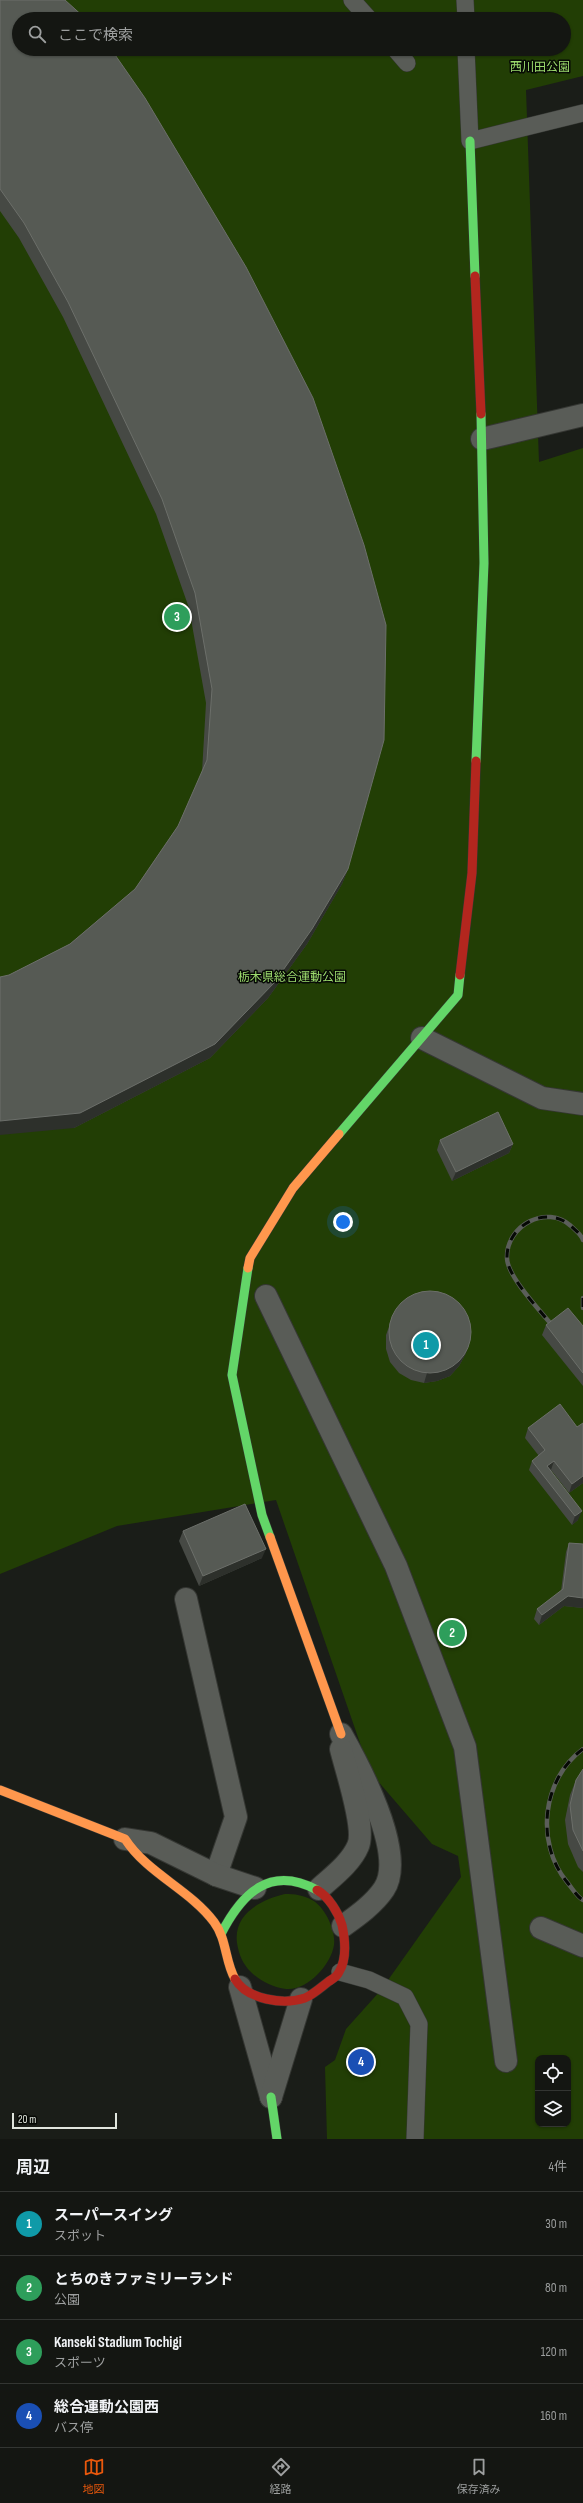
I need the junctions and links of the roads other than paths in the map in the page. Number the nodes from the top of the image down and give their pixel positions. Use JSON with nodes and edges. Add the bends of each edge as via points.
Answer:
{"nodes":[{"id":1,"x":352,"y":0,"type":"edge"},
{"id":2,"x":466,"y":0,"type":"edge"},
{"id":3,"x":363,"y":12,"type":"edge"},
{"id":4,"x":466,"y":12,"type":"edge"},
{"id":5,"x":401,"y":56,"type":"edge"},
{"id":6,"x":466,"y":56,"type":"edge"},
{"id":7,"x":407,"y":63,"type":"dead end"},
{"id":8,"x":583,"y":113,"type":"edge"},
{"id":9,"x":470,"y":141,"type":"junction"},
{"id":10,"x":583,"y":415,"type":"edge"},
{"id":11,"x":482,"y":439,"type":"junction"},
{"id":12,"x":422,"y":1038,"type":"junction"},
{"id":13,"x":583,"y":1104,"type":"edge"},
{"id":14,"x":266,"y":1296,"type":"dead end"},
{"id":15,"x":186,"y":1599,"type":"dead end"},
{"id":16,"x":341,"y":1734,"type":"junction"},
{"id":17,"x":0,"y":1790,"type":"edge"},
{"id":18,"x":125,"y":1839,"type":"junction"},
{"id":19,"x":216,"y":1875,"type":"junction"},
{"id":20,"x":255,"y":1888,"type":"junction"},
{"id":21,"x":319,"y":1889,"type":"junction"},
{"id":22,"x":343,"y":1926,"type":"junction"},
{"id":23,"x":541,"y":1928,"type":"dead end"},
{"id":24,"x":221,"y":1934,"type":"junction"},
{"id":25,"x":583,"y":1946,"type":"edge"},
{"id":26,"x":340,"y":1972,"type":"junction"},
{"id":27,"x":240,"y":1987,"type":"junction"},
{"id":28,"x":301,"y":1999,"type":"junction"},
{"id":29,"x":506,"y":2061,"type":"dead end"},
{"id":30,"x":271,"y":2097,"type":"junction"},
{"id":31,"x":277,"y":2139,"type":"edge"},
{"id":32,"x":415,"y":2139,"type":"edge"}],
"edges":[{"from":1,"to":3,"type":"lane"},
{"from":2,"to":4,"type":"lane"},
{"from":5,"to":7,"type":"lane"},
{"from":6,"to":9,"type":"lane"},
{"from":8,"to":9,"type":"lane"},
{"from":9,"to":11,"type":"street"},
{"from":10,"to":11,"type":"street"},
{"from":11,"to":12,"type":"street","via":[[484,563],[472,873],[458,996]]},
{"from":12,"to":13,"type":"street","via":[[542,1098]]},
{"from":12,"to":16,"type":"street","via":[[293,1188],[250,1258],[232,1375],[262,1515]]},
{"from":14,"to":29,"type":"street","via":[[396,1566],[465,1748]]},
{"from":15,"to":19,"type":"street","via":[[236,1817]]},
{"from":16,"to":21,"type":"street","via":[[343,1754],[361,1828],[358,1846],[342,1868]]},
{"from":16,"to":22,"type":"street","via":[[364,1774],[379,1809],[391,1864],[384,1888],[362,1912]]},
{"from":17,"to":18,"type":"street"},
{"from":18,"to":19,"type":"street","via":[[151,1843]]},
{"from":18,"to":24,"type":"street","via":[[137,1856],[195,1902]]},
{"from":19,"to":20,"type":"street"},
{"from":20,"to":21,"type":"street","via":[[284,1879],[303,1882]]},
{"from":20,"to":24,"type":"street","via":[[231,1914]]},
{"from":21,"to":22,"type":"street","via":[[330,1901]]},
{"from":22,"to":26,"type":"street","via":[[346,1940]]},
{"from":23,"to":25,"type":"street"},
{"from":24,"to":27,"type":"street","via":[[226,1960]]},
{"from":26,"to":28,"type":"street","via":[[321,1989]]},
{"from":26,"to":32,"type":"lane","via":[[369,1980],[405,1997],[419,2024]]},
{"from":27,"to":28,"type":"street","via":[[263,1998],[284,2001]]},
{"from":27,"to":30,"type":"street"},
{"from":28,"to":30,"type":"street"},
{"from":30,"to":31,"type":"street"}]}
